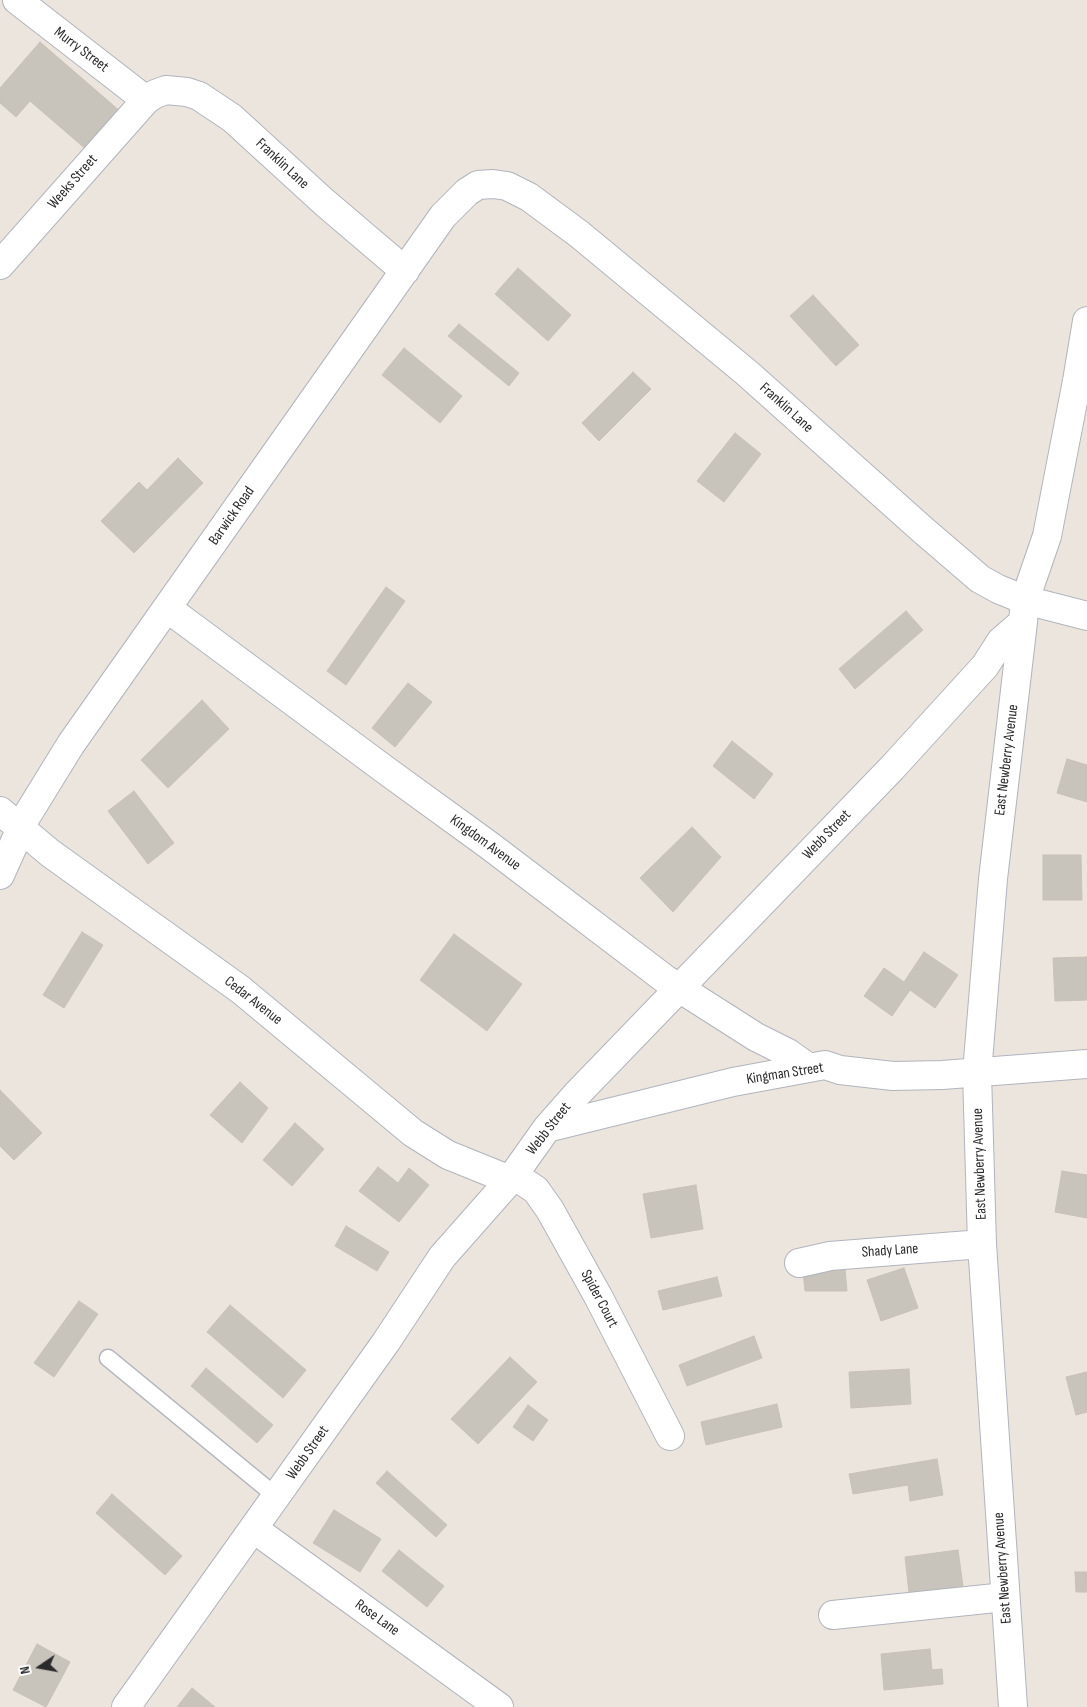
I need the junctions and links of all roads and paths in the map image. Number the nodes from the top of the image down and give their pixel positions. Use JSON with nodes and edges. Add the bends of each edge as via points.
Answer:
{"nodes":[{"id":1,"x":16,"y":0,"type":"edge"},
{"id":2,"x":146,"y":100,"type":"junction"},
{"id":3,"x":493,"y":184,"type":"joint"},
{"id":4,"x":0,"y":265,"type":"edge"},
{"id":5,"x":404,"y":271,"type":"junction"},
{"id":6,"x":1087,"y":321,"type":"edge"},
{"id":7,"x":167,"y":608,"type":"junction"},
{"id":8,"x":1024,"y":611,"type":"junction"},
{"id":9,"x":1087,"y":616,"type":"edge"},
{"id":10,"x":0,"y":811,"type":"edge"},
{"id":11,"x":21,"y":828,"type":"junction"},
{"id":12,"x":0,"y":875,"type":"edge"},
{"id":13,"x":679,"y":988,"type":"junction"},
{"id":14,"x":1087,"y":1064,"type":"edge"},
{"id":15,"x":808,"y":1068,"type":"junction"},
{"id":16,"x":977,"y":1073,"type":"junction"},
{"id":17,"x":547,"y":1128,"type":"junction"},
{"id":18,"x":510,"y":1180,"type":"junction"},
{"id":19,"x":982,"y":1244,"type":"junction"},
{"id":20,"x":799,"y":1263,"type":"dead end"},
{"id":21,"x":108,"y":1358,"type":"dead end"},
{"id":22,"x":670,"y":1436,"type":"dead end"},
{"id":23,"x":277,"y":1497,"type":"junction"},
{"id":24,"x":254,"y":1529,"type":"junction"},
{"id":25,"x":1005,"y":1597,"type":"junction"},
{"id":26,"x":832,"y":1615,"type":"dead end"},
{"id":27,"x":126,"y":1707,"type":"edge"},
{"id":28,"x":499,"y":1707,"type":"edge"},
{"id":29,"x":1013,"y":1707,"type":"edge"}],
"edges":[{"from":1,"to":2,"type":"street","name":"Murry Street"},
{"from":2,"to":4,"type":"street","name":"Weeks Street"},
{"from":2,"to":5,"type":"street","name":"Franklin Lane","via":[[166,90],[199,96],[232,118]]},
{"from":3,"to":5,"type":"street","name":"Barwick Road","via":[[478,185],[467,192],[443,216]]},
{"from":3,"to":8,"type":"street","name":"Franklin Lane","via":[[530,196],[578,234],[747,373],[924,532]]},
{"from":5,"to":7,"type":"street","name":"Barwick Road"},
{"from":6,"to":8,"type":"street","name":"East Newberry Avenue","via":[[1047,536]]},
{"from":7,"to":11,"type":"street","name":"Barwick Road","via":[[71,744]]},
{"from":7,"to":13,"type":"street","name":"Kingdom Avenue"},
{"from":8,"to":9,"type":"street","name":"Franklin Lane"},
{"from":8,"to":13,"type":"street","name":"Webb Street","via":[[985,666],[892,768]]},
{"from":8,"to":16,"type":"street","name":"East Newberry Avenue","via":[[993,879]]},
{"from":10,"to":11,"type":"street","name":"Cedar Avenue"},
{"from":11,"to":12,"type":"street","name":"Barwick Road"},
{"from":11,"to":18,"type":"street","name":"Cedar Avenue","via":[[50,853],[241,990],[413,1133],[448,1155]]},
{"from":13,"to":15,"type":"street","name":"Kingdom Avenue","via":[[756,1037],[788,1052]]},
{"from":13,"to":17,"type":"street","name":"Webb Street"},
{"from":14,"to":16,"type":"street","name":"Kingman Street"},
{"from":15,"to":16,"type":"street","name":"Kingman Street","via":[[825,1065],[840,1070],[893,1076]]},
{"from":15,"to":17,"type":"street","name":"Kingman Street","via":[[733,1082]]},
{"from":16,"to":19,"type":"street","name":"East Newberry Avenue"},
{"from":17,"to":18,"type":"street","name":"Webb Street"},
{"from":18,"to":22,"type":"street","name":"Spider Court","via":[[521,1180],[536,1190],[550,1210]]},
{"from":18,"to":23,"type":"street","name":"Webb Street","via":[[442,1257]]},
{"from":19,"to":20,"type":"street","name":"Shady Lane","via":[[830,1256]]},
{"from":19,"to":25,"type":"street","name":"East Newberry Avenue"},
{"from":21,"to":23,"type":"lane"},
{"from":23,"to":24,"type":"street","name":"Webb Street"},
{"from":24,"to":27,"type":"street","name":"Webb Street"},
{"from":24,"to":28,"type":"street","name":"Rose Lane"},
{"from":25,"to":26,"type":"street"},
{"from":25,"to":29,"type":"street","name":"East Newberry Avenue"}]}
